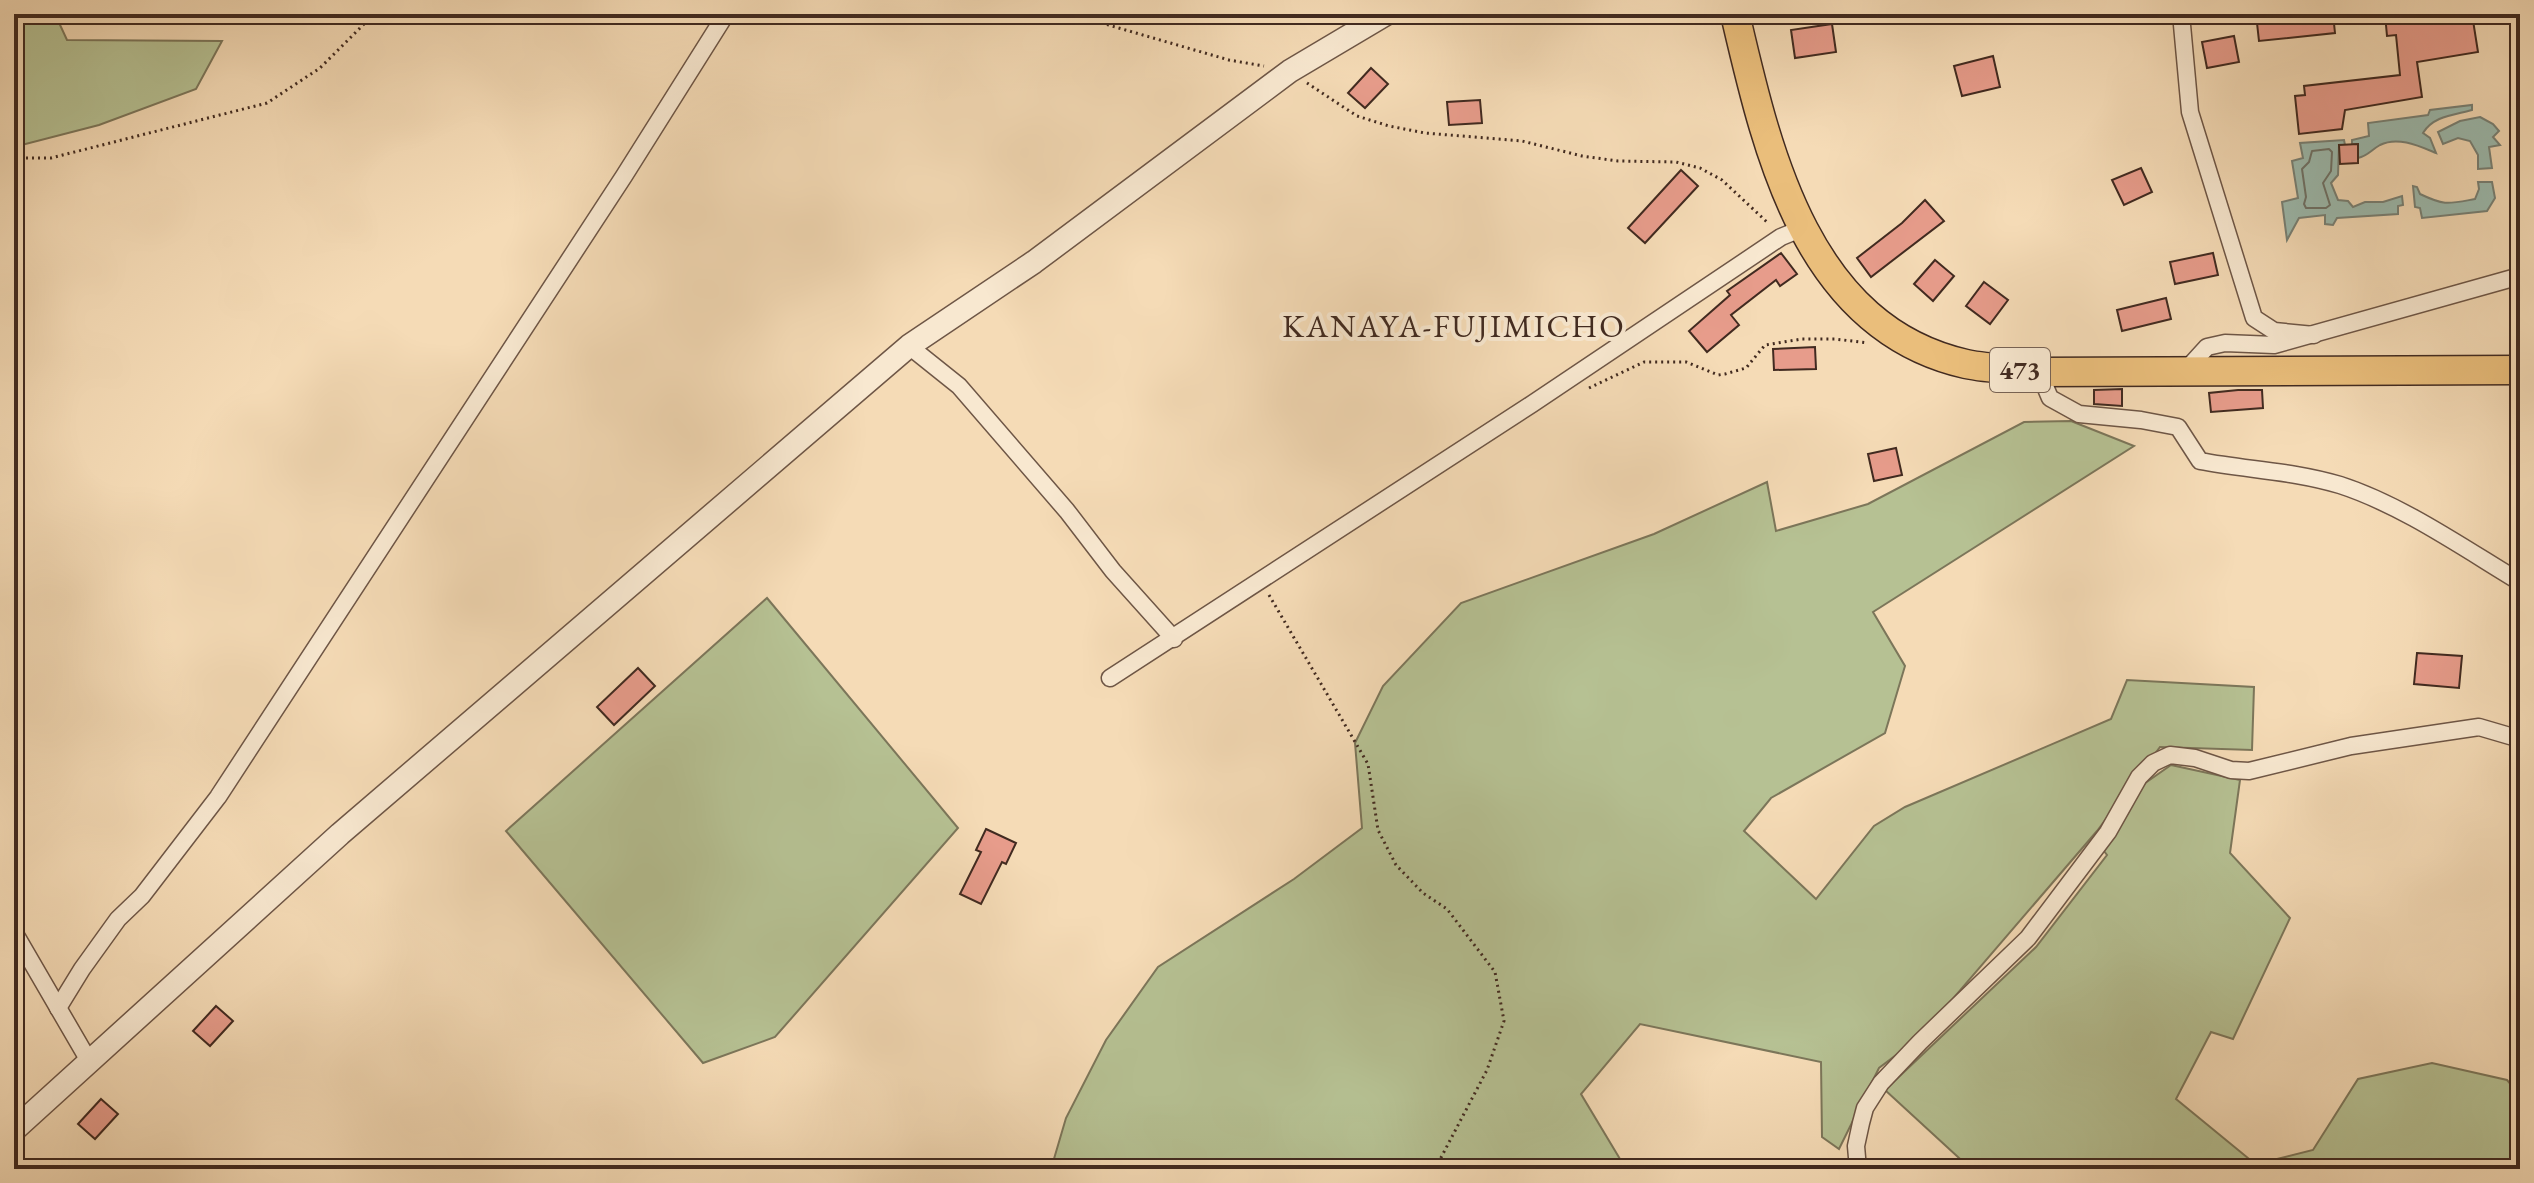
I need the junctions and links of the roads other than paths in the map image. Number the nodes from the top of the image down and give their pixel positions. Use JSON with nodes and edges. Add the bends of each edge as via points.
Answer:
{"nodes":[{"id":1,"x":726,"y":14,"type":"edge"},
{"id":2,"x":1386,"y":14,"type":"edge"},
{"id":3,"x":1735,"y":14,"type":"edge"},
{"id":4,"x":2181,"y":14,"type":"edge"},
{"id":5,"x":1792,"y":232,"type":"junction"},
{"id":6,"x":2520,"y":276,"type":"edge"},
{"id":7,"x":2314,"y":335,"type":"junction"},
{"id":8,"x":909,"y":346,"type":"junction"},
{"id":9,"x":2186,"y":370,"type":"junction"},
{"id":10,"x":2520,"y":370,"type":"edge"},
{"id":11,"x":2039,"y":372,"type":"junction"},
{"id":12,"x":2520,"y":582,"type":"edge"},
{"id":13,"x":1174,"y":639,"type":"junction"},
{"id":14,"x":1110,"y":678,"type":"dead end"},
{"id":15,"x":2520,"y":739,"type":"edge"},
{"id":16,"x":14,"y":932,"type":"edge"},
{"id":17,"x":58,"y":1008,"type":"junction"},
{"id":18,"x":89,"y":1061,"type":"junction"},
{"id":19,"x":14,"y":1130,"type":"edge"},
{"id":20,"x":1858,"y":1169,"type":"edge"}],
"edges":[{"from":1,"to":17,"type":"street","via":[[218,797],[118,919]]},
{"from":2,"to":8,"type":"street","via":[[1290,71],[1034,262]]},
{"from":3,"to":5,"type":"highway","number":"473"},
{"from":4,"to":7,"type":"street","via":[[2190,112],[2254,318],[2274,331]]},
{"from":5,"to":11,"type":"highway","number":"473","via":[[1849,298],[1886,330],[1966,364]]},
{"from":5,"to":13,"type":"street"},
{"from":6,"to":7,"type":"street"},
{"from":7,"to":9,"type":"street","via":[[2274,345],[2207,347]]},
{"from":8,"to":13,"type":"street","via":[[959,386]]},
{"from":8,"to":18,"type":"street","via":[[340,834]]},
{"from":9,"to":10,"type":"highway","number":"473"},
{"from":9,"to":11,"type":"highway","number":"473"},
{"from":11,"to":12,"type":"street","via":[[2050,398],[2079,414],[2178,427],[2200,461],[2292,472],[2343,486],[2410,516]]},
{"from":13,"to":14,"type":"street"},
{"from":15,"to":20,"type":"street","via":[[2479,727],[2351,746],[2249,771],[2170,755],[2153,763],[2028,938],[1881,1083],[1865,1108],[1856,1146]]},
{"from":16,"to":17,"type":"street"},
{"from":17,"to":18,"type":"street"},
{"from":18,"to":19,"type":"street"}]}
